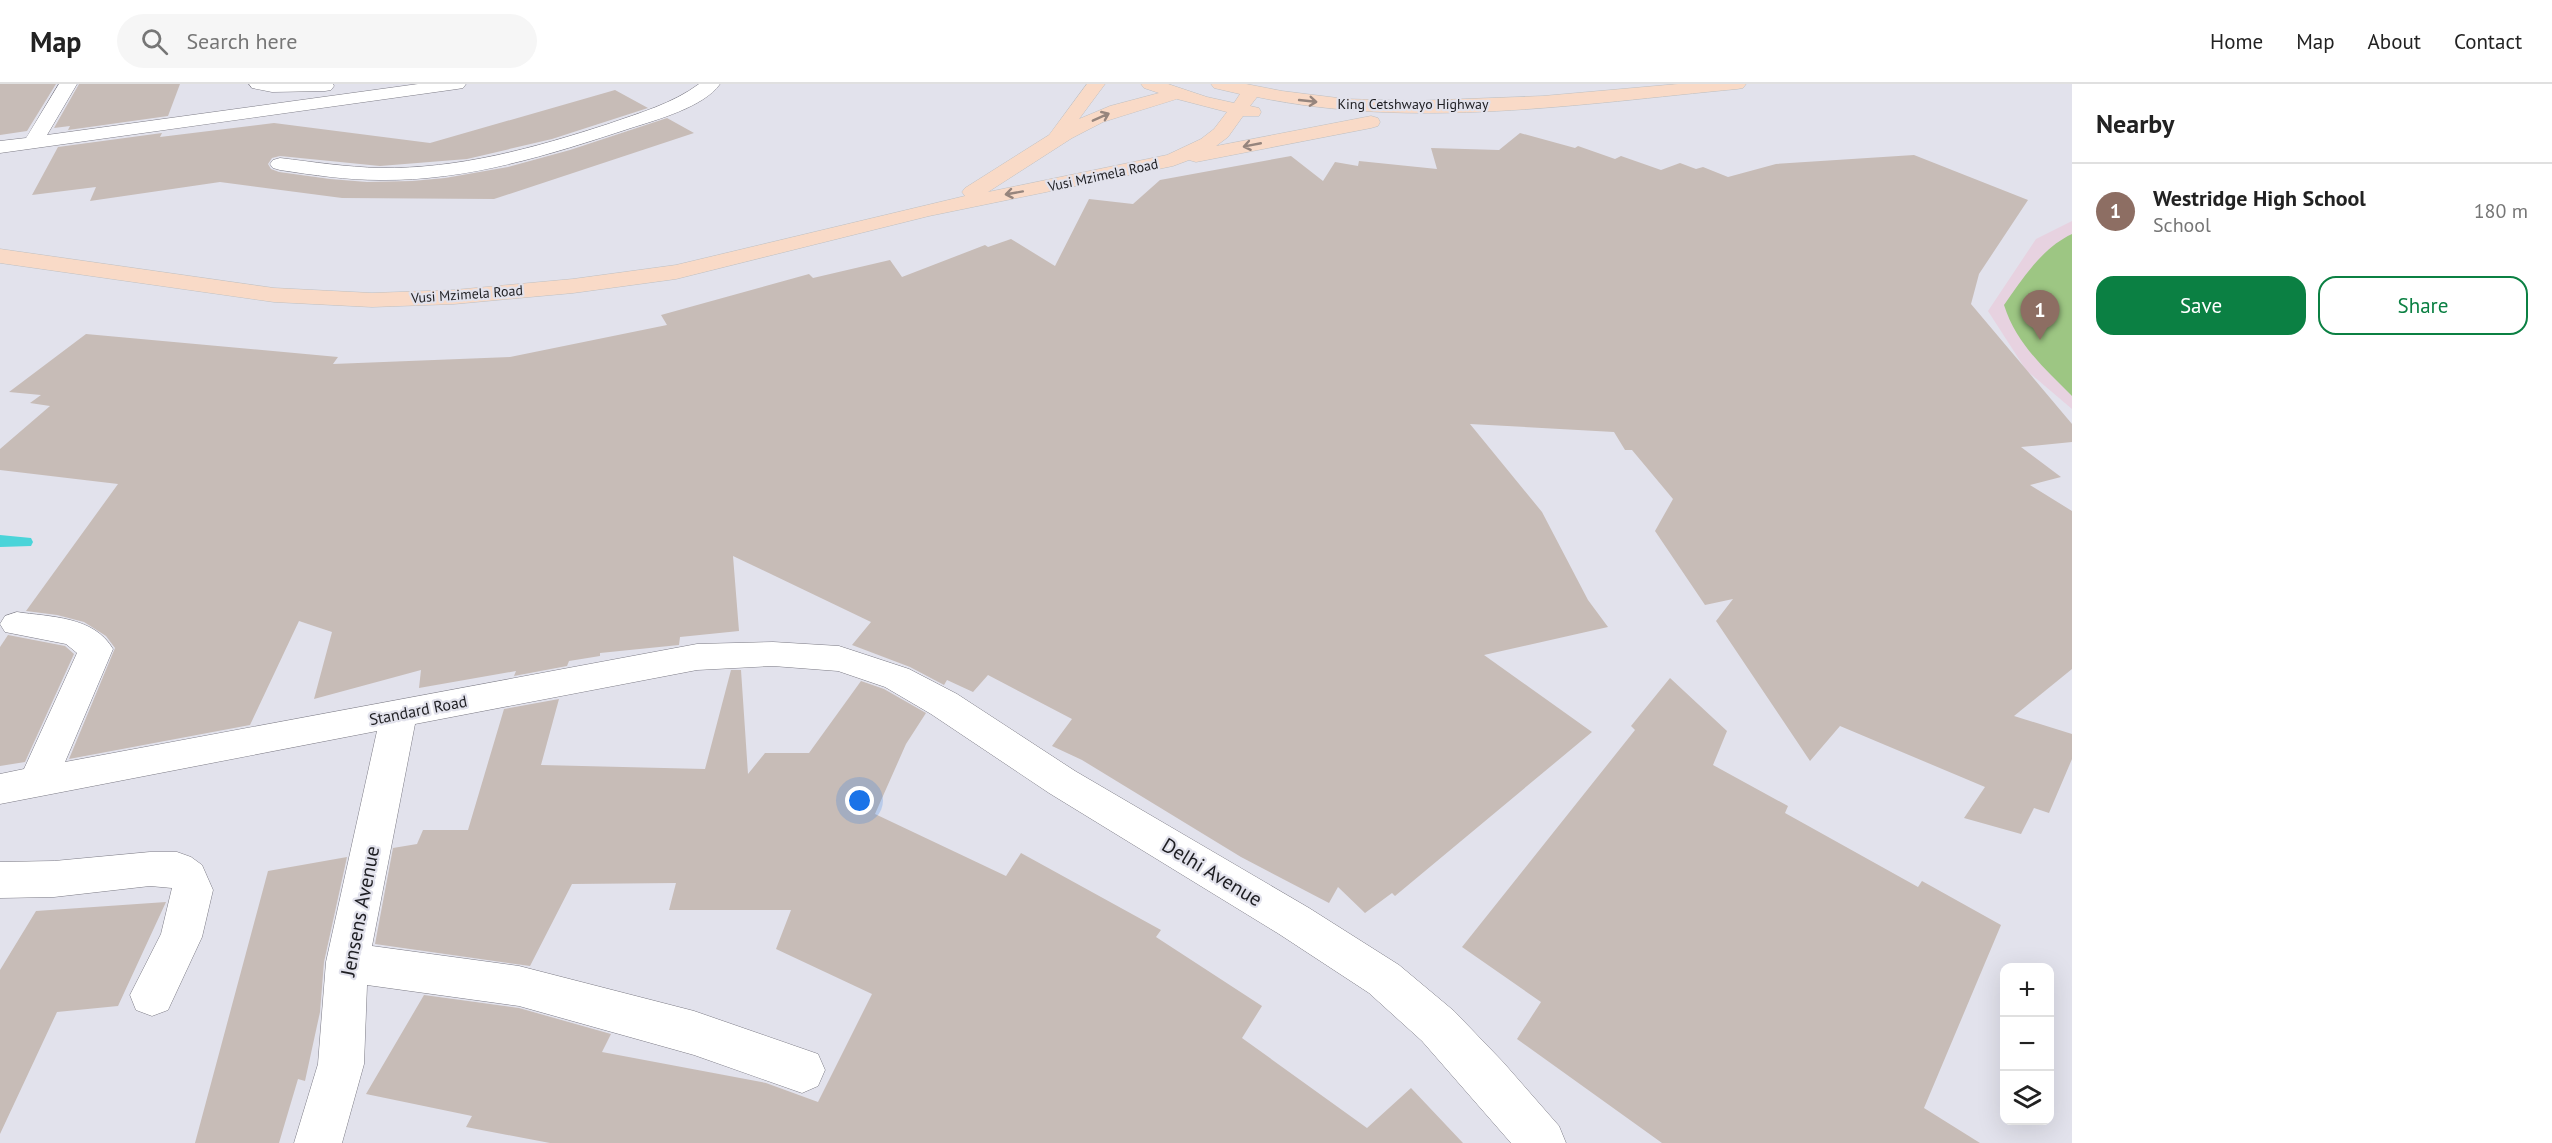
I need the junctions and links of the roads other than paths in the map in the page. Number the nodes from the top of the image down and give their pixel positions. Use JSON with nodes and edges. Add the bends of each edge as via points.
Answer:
{"nodes":[{"id":1,"x":68,"y":84,"type":"edge"},
{"id":2,"x":258,"y":84,"type":"edge"},
{"id":3,"x":353,"y":84,"type":"edge"},
{"id":4,"x":457,"y":84,"type":"edge"},
{"id":5,"x":711,"y":84,"type":"edge"},
{"id":6,"x":1096,"y":84,"type":"edge"},
{"id":7,"x":1150,"y":84,"type":"edge"},
{"id":8,"x":1220,"y":84,"type":"edge"},
{"id":9,"x":1737,"y":84,"type":"edge"},
{"id":10,"x":379,"y":90,"type":"edge"},
{"id":11,"x":1251,"y":92,"type":"junction"},
{"id":12,"x":1175,"y":94,"type":"junction"},
{"id":13,"x":1501,"y":103,"type":"junction"},
{"id":14,"x":1237,"y":110,"type":"junction"},
{"id":15,"x":1268,"y":115,"type":"dead end"},
{"id":16,"x":1288,"y":118,"type":"dead end"},
{"id":17,"x":1371,"y":122,"type":"junction"},
{"id":18,"x":32,"y":144,"type":"junction"},
{"id":19,"x":1050,"y":145,"type":"junction"},
{"id":20,"x":0,"y":147,"type":"edge"},
{"id":21,"x":1173,"y":160,"type":"junction"},
{"id":22,"x":280,"y":164,"type":"dead end"},
{"id":23,"x":929,"y":210,"type":"junction"},
{"id":24,"x":0,"y":256,"type":"edge"},
{"id":25,"x":17,"y":624,"type":"dead end"},
{"id":26,"x":839,"y":658,"type":"joint"},
{"id":27,"x":399,"y":714,"type":"junction"},
{"id":28,"x":37,"y":782,"type":"junction"},
{"id":29,"x":0,"y":789,"type":"edge"},
{"id":30,"x":0,"y":880,"type":"edge"},
{"id":31,"x":347,"y":962,"type":"junction"},
{"id":32,"x":152,"y":995,"type":"dead end"},
{"id":33,"x":802,"y":1070,"type":"dead end"},
{"id":34,"x":318,"y":1143,"type":"edge"},
{"id":35,"x":1542,"y":1143,"type":"edge"}],
"edges":[{"from":1,"to":18,"type":"street"},
{"from":2,"to":3,"type":"street"},
{"from":4,"to":10,"type":"street"},
{"from":5,"to":22,"type":"street","via":[[667,110],[591,136],[464,168],[393,174]]},
{"from":6,"to":19,"type":"main road"},
{"from":7,"to":12,"type":"main road"},
{"from":8,"to":11,"type":"main road","name":"King Cetshwayo Highway"},
{"from":8,"to":12,"type":"main road","name":"Vusi Mzimela Road"},
{"from":9,"to":13,"type":"main road","name":"King Cetshwayo Highway"},
{"from":10,"to":18,"type":"street"},
{"from":11,"to":13,"type":"main road","name":"King Cetshwayo Highway","one_way":true,"via":[[1301,101],[1370,106]]},
{"from":11,"to":14,"type":"main road","name":"Vusi Mzimela Road"},
{"from":12,"to":14,"type":"main road"},
{"from":19,"to":12,"type":"main road","name":"Vusi Mzimela Road","one_way":true,"via":[[1118,109]]},
{"from":13,"to":17,"type":"main road","name":"King Cetshwayo Highway"},
{"from":14,"to":15,"type":"main road"},
{"from":14,"to":21,"type":"main road","name":"Vusi Mzimela Road","via":[[1221,133]]},
{"from":16,"to":17,"type":"main road","name":"King Cetshwayo Highway"},
{"from":17,"to":21,"type":"main road","one_way":true},
{"from":18,"to":20,"type":"street"},
{"from":19,"to":23,"type":"main road","name":"Vusi Mzimela Road","via":[[970,193]]},
{"from":21,"to":23,"type":"main road","name":"Vusi Mzimela Road","one_way":true},
{"from":23,"to":24,"type":"main road","name":"Vusi Mzimela Road","via":[[676,272],[454,297],[372,300],[274,295]]},
{"from":25,"to":28,"type":"street","via":[[75,633],[96,650]]},
{"from":26,"to":27,"type":"street","name":"Standard Road","via":[[772,654],[696,657]]},
{"from":26,"to":35,"type":"street","name":"Delhi Avenue","via":[[897,678],[944,704],[1062,782],[1384,979],[1438,1026]]},
{"from":27,"to":28,"type":"street","name":"Standard Road"},
{"from":27,"to":31,"type":"street","name":"Jensens Avenue"},
{"from":28,"to":29,"type":"street","name":"Standard Road"},
{"from":30,"to":32,"type":"street","via":[[150,869],[177,869],[188,877],[193,890],[181,937]]},
{"from":31,"to":33,"type":"street","via":[[519,986],[694,1034]]},
{"from":31,"to":34,"type":"street","name":"Jensens Avenue","via":[[341,1064]]}]}
